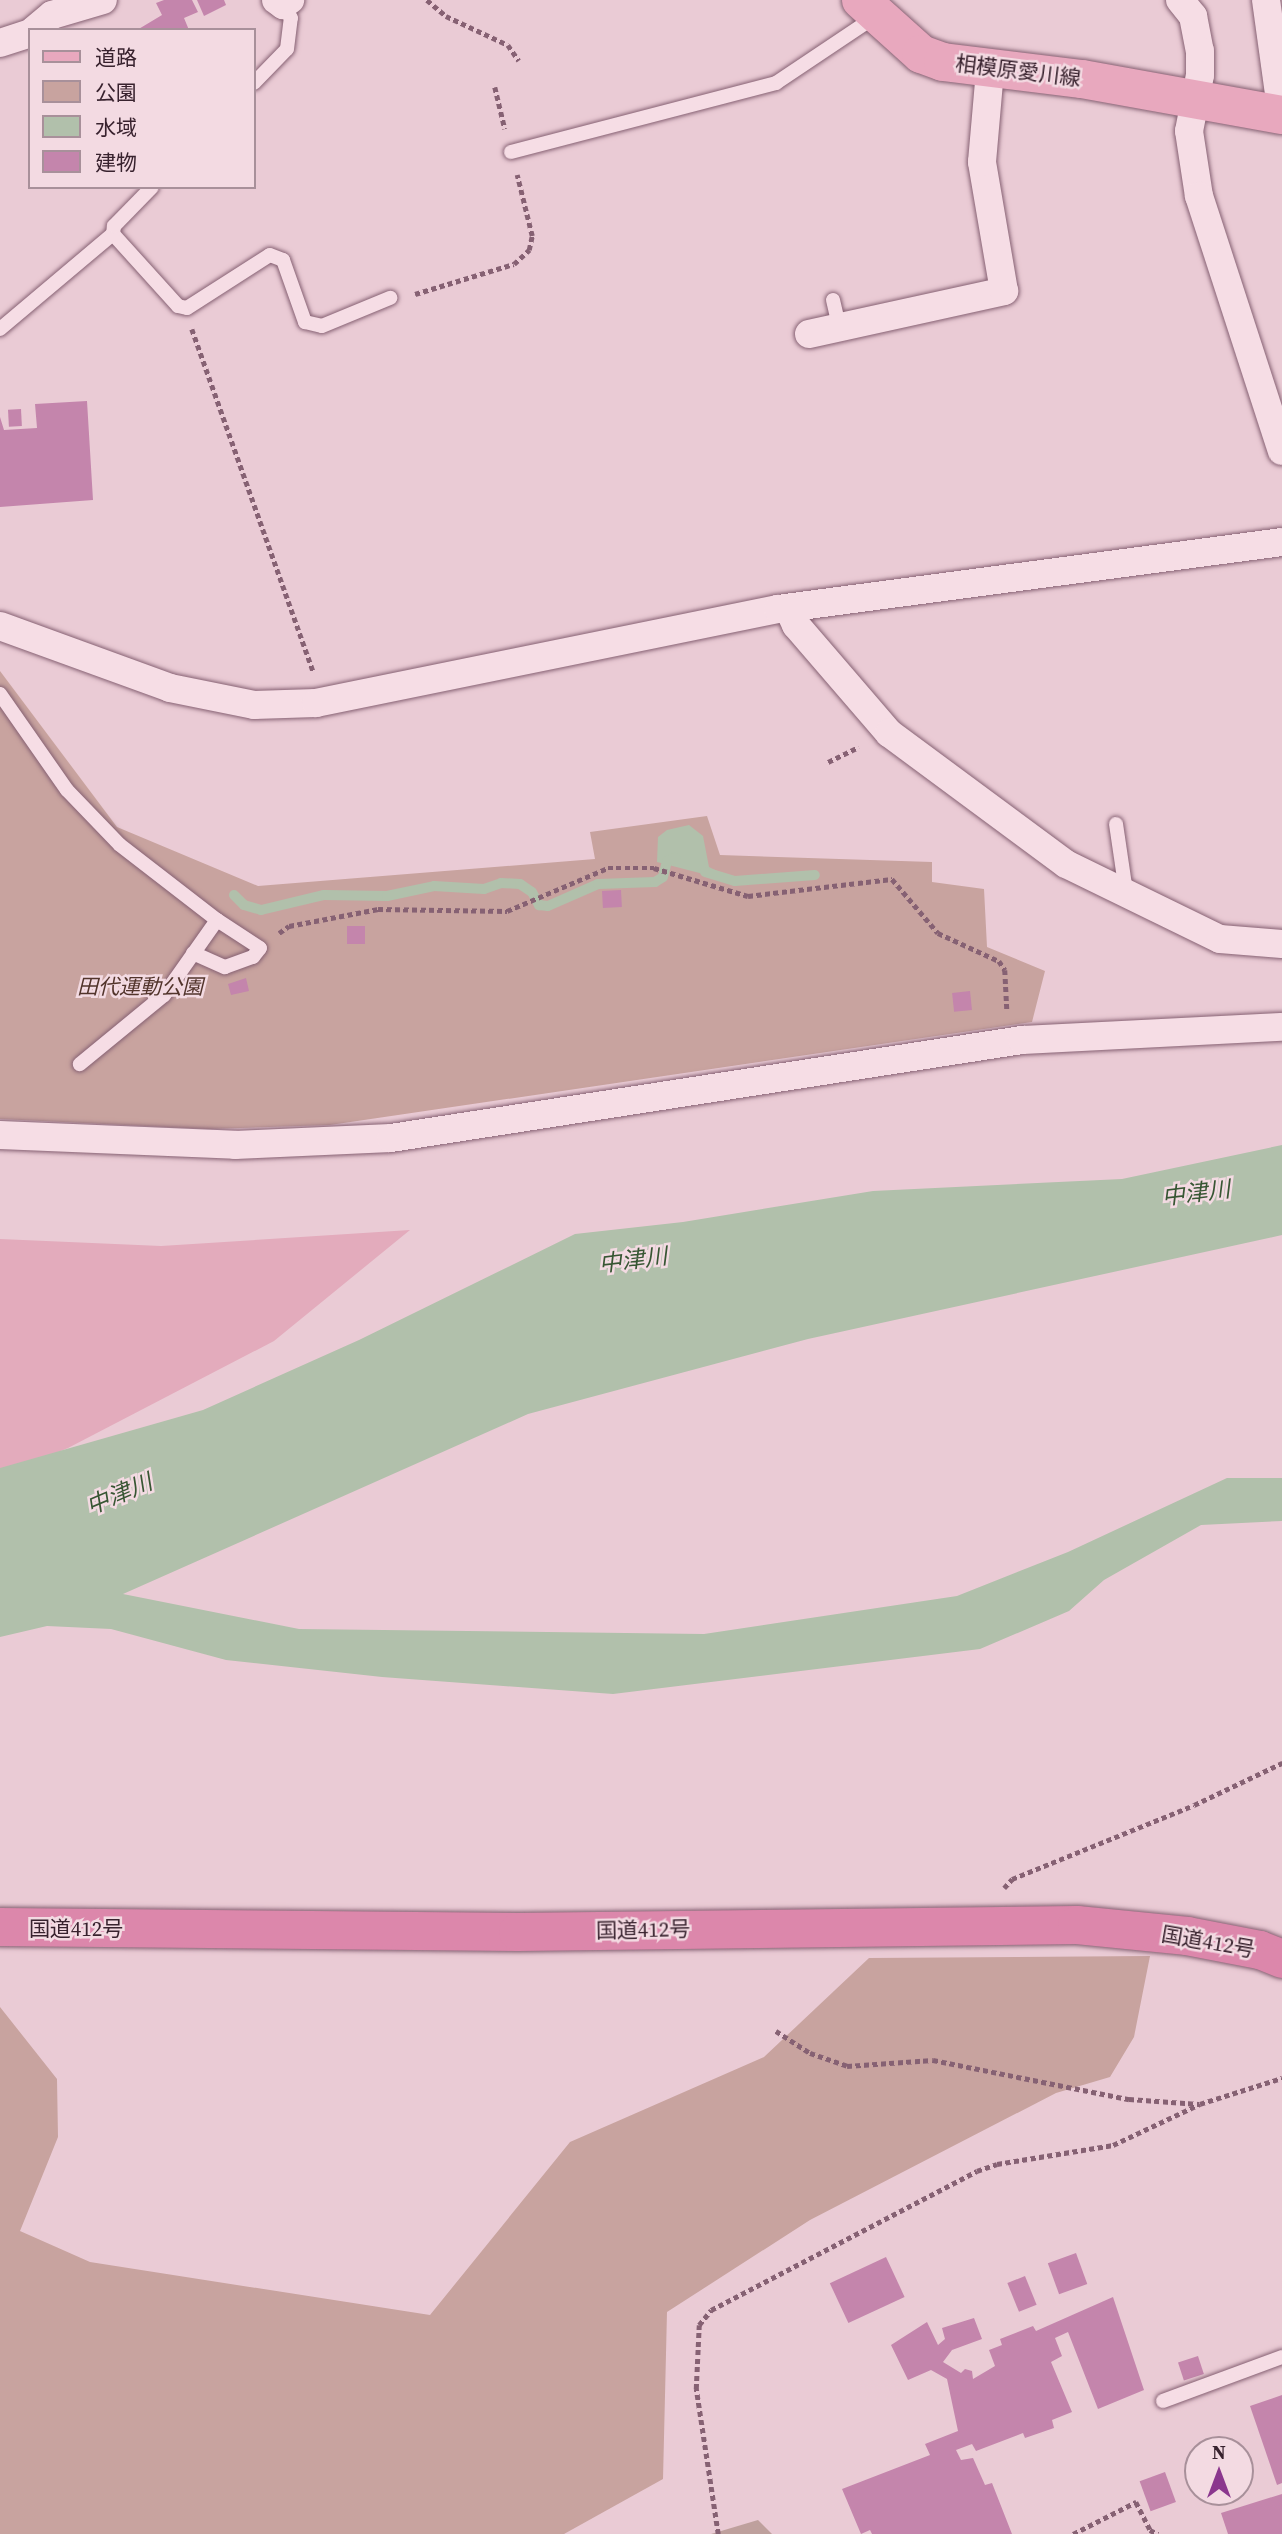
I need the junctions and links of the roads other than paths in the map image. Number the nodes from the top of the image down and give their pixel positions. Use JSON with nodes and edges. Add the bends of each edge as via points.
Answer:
{"nodes":[{"id":1,"x":103,"y":0,"type":"edge"},
{"id":2,"x":1180,"y":0,"type":"edge"},
{"id":3,"x":1266,"y":0,"type":"edge"},
{"id":4,"x":283,"y":2,"type":"edge"},
{"id":5,"x":868,"y":8,"type":"edge"},
{"id":6,"x":36,"y":28,"type":"edge"},
{"id":7,"x":28,"y":34,"type":"edge"},
{"id":8,"x":0,"y":43,"type":"edge"},
{"id":9,"x":990,"y":70,"type":"junction"},
{"id":10,"x":256,"y":81,"type":"edge"},
{"id":11,"x":1195,"y":103,"type":"junction"},
{"id":12,"x":1282,"y":115,"type":"edge"},
{"id":13,"x":511,"y":152,"type":"road end"},
{"id":14,"x":150,"y":189,"type":"edge"},
{"id":15,"x":113,"y":234,"type":"junction"},
{"id":16,"x":390,"y":298,"type":"road end"},
{"id":17,"x":833,"y":300,"type":"dead end"},
{"id":18,"x":839,"y":327,"type":"junction"},
{"id":19,"x":0,"y":329,"type":"edge"},
{"id":20,"x":809,"y":334,"type":"dead end"},
{"id":21,"x":1282,"y":451,"type":"edge"},
{"id":22,"x":1282,"y":542,"type":"edge"},
{"id":23,"x":789,"y":610,"type":"junction"},
{"id":24,"x":0,"y":626,"type":"edge"},
{"id":25,"x":0,"y":694,"type":"edge"},
{"id":26,"x":1116,"y":824,"type":"dead end"},
{"id":27,"x":1126,"y":892,"type":"junction"},
{"id":28,"x":217,"y":920,"type":"junction"},
{"id":29,"x":1282,"y":944,"type":"edge"},
{"id":30,"x":193,"y":953,"type":"junction"},
{"id":31,"x":1282,"y":1027,"type":"edge"},
{"id":32,"x":80,"y":1064,"type":"dead end"},
{"id":33,"x":0,"y":1135,"type":"edge"},
{"id":34,"x":0,"y":1927,"type":"edge"},
{"id":35,"x":1282,"y":1959,"type":"edge"},
{"id":36,"x":1282,"y":2357,"type":"edge"},
{"id":37,"x":1163,"y":2401,"type":"dead end"}],
"edges":[{"from":1,"to":6,"type":"street","via":[[52,15]]},
{"from":2,"to":11,"type":"street","via":[[1194,16],[1198,40],[1200,75]]},
{"from":3,"to":12,"type":"street"},
{"from":4,"to":10,"type":"lane","via":[[291,18],[287,49]]},
{"from":5,"to":9,"type":"main road","name":"相模原愛川線","via":[[921,54]]},
{"from":5,"to":13,"type":"lane","via":[[776,83]]},
{"from":7,"to":8,"type":"street"},
{"from":9,"to":11,"type":"main road","name":"相模原愛川線","via":[[1082,79]]},
{"from":9,"to":18,"type":"street","via":[[982,162],[1004,290]]},
{"from":11,"to":12,"type":"main road","name":"相模原愛川線"},
{"from":11,"to":21,"type":"street","via":[[1189,131],[1199,196]]},
{"from":14,"to":15,"type":"lane","via":[[114,226]]},
{"from":15,"to":16,"type":"lane","via":[[178,306],[187,308],[270,255],[284,260],[305,322],[322,326]]},
{"from":15,"to":19,"type":"lane"},
{"from":17,"to":18,"type":"lane"},
{"from":18,"to":20,"type":"street"},
{"from":22,"to":23,"type":"street"},
{"from":23,"to":24,"type":"street","via":[[324,701],[254,705],[170,688]]},
{"from":23,"to":27,"type":"street","via":[[796,625],[889,733],[1066,864]]},
{"from":25,"to":28,"type":"lane","via":[[67,790],[120,845]]},
{"from":26,"to":27,"type":"lane"},
{"from":27,"to":29,"type":"street","via":[[1220,939]]},
{"from":28,"to":30,"type":"lane"},
{"from":28,"to":30,"type":"lane","via":[[260,948],[253,957],[225,967]]},
{"from":30,"to":32,"type":"lane","via":[[164,995]]},
{"from":31,"to":33,"type":"street","via":[[1009,1042],[391,1138],[235,1145]]},
{"from":34,"to":35,"type":"highway","name":"国道412号","via":[[518,1932],[1077,1924],[1187,1936],[1260,1950]]},
{"from":36,"to":37,"type":"lane"}]}
